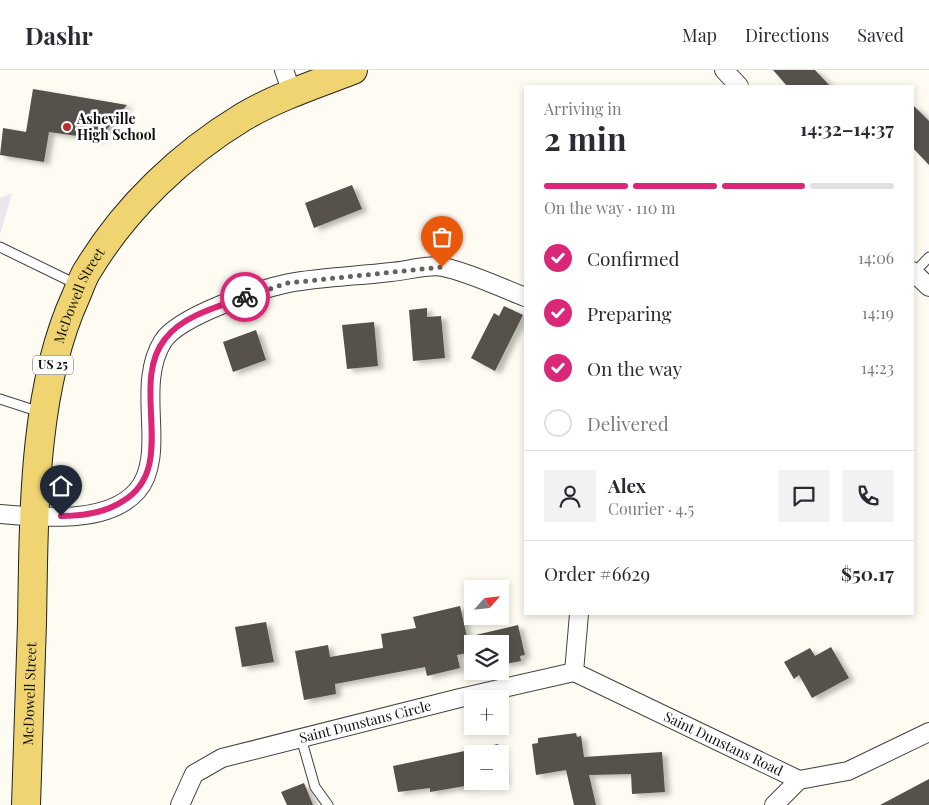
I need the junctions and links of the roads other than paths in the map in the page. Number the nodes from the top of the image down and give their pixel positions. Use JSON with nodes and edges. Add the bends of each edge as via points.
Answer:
{"nodes":[{"id":1,"x":353,"y":70,"type":"edge"},
{"id":2,"x":724,"y":70,"type":"edge"},
{"id":3,"x":288,"y":81,"type":"edge"},
{"id":4,"x":738,"y":85,"type":"edge"},
{"id":5,"x":0,"y":247,"type":"edge"},
{"id":6,"x":929,"y":257,"type":"edge"},
{"id":7,"x":914,"y":271,"type":"edge"},
{"id":8,"x":914,"y":273,"type":"edge"},
{"id":9,"x":80,"y":286,"type":"junction"},
{"id":10,"x":929,"y":287,"type":"edge"},
{"id":11,"x":524,"y":297,"type":"edge"},
{"id":12,"x":0,"y":399,"type":"edge"},
{"id":13,"x":44,"y":413,"type":"junction"},
{"id":14,"x":0,"y":514,"type":"edge"},
{"id":15,"x":34,"y":516,"type":"junction"},
{"id":16,"x":579,"y":615,"type":"edge"},
{"id":17,"x":574,"y":672,"type":"junction"},
{"id":18,"x":929,"y":732,"type":"edge"},
{"id":19,"x":301,"y":738,"type":"junction"},
{"id":20,"x":799,"y":780,"type":"junction"},
{"id":21,"x":26,"y":805,"type":"edge"},
{"id":22,"x":180,"y":805,"type":"edge"},
{"id":23,"x":328,"y":805,"type":"edge"},
{"id":24,"x":774,"y":805,"type":"edge"}],
"edges":[{"from":1,"to":3,"type":"main road","name":"McDowell Street","number":"US 25"},
{"from":2,"to":4,"type":"street"},
{"from":3,"to":9,"type":"main road","name":"McDowell Street","number":"US 25","via":[[190,155],[143,197],[88,269]]},
{"from":5,"to":9,"type":"lane"},
{"from":6,"to":7,"type":"lane"},
{"from":8,"to":10,"type":"street"},
{"from":9,"to":13,"type":"main road","name":"McDowell Street","number":"US 25","via":[[62,327]]},
{"from":11,"to":15,"type":"street","via":[[442,267],[288,283],[223,304],[177,327],[158,350],[150,390],[150,461],[139,490],[120,503],[99,511],[75,516]]},
{"from":12,"to":13,"type":"lane"},
{"from":13,"to":15,"type":"main road","name":"McDowell Street","number":"US 25"},
{"from":14,"to":15,"type":"street"},
{"from":15,"to":21,"type":"main road","name":"McDowell Street","number":"US 25"},
{"from":16,"to":17,"type":"street"},
{"from":17,"to":19,"type":"street","name":"Saint Dunstans Circle"},
{"from":17,"to":20,"type":"street","name":"Saint Dunstans Road"},
{"from":18,"to":20,"type":"street","name":"Saint Dunstans Road","via":[[848,771]]},
{"from":19,"to":22,"type":"street","name":"Saint Dunstans Circle","via":[[222,758],[194,774]]},
{"from":19,"to":23,"type":"lane","via":[[315,788]]},
{"from":20,"to":24,"type":"street"}]}
